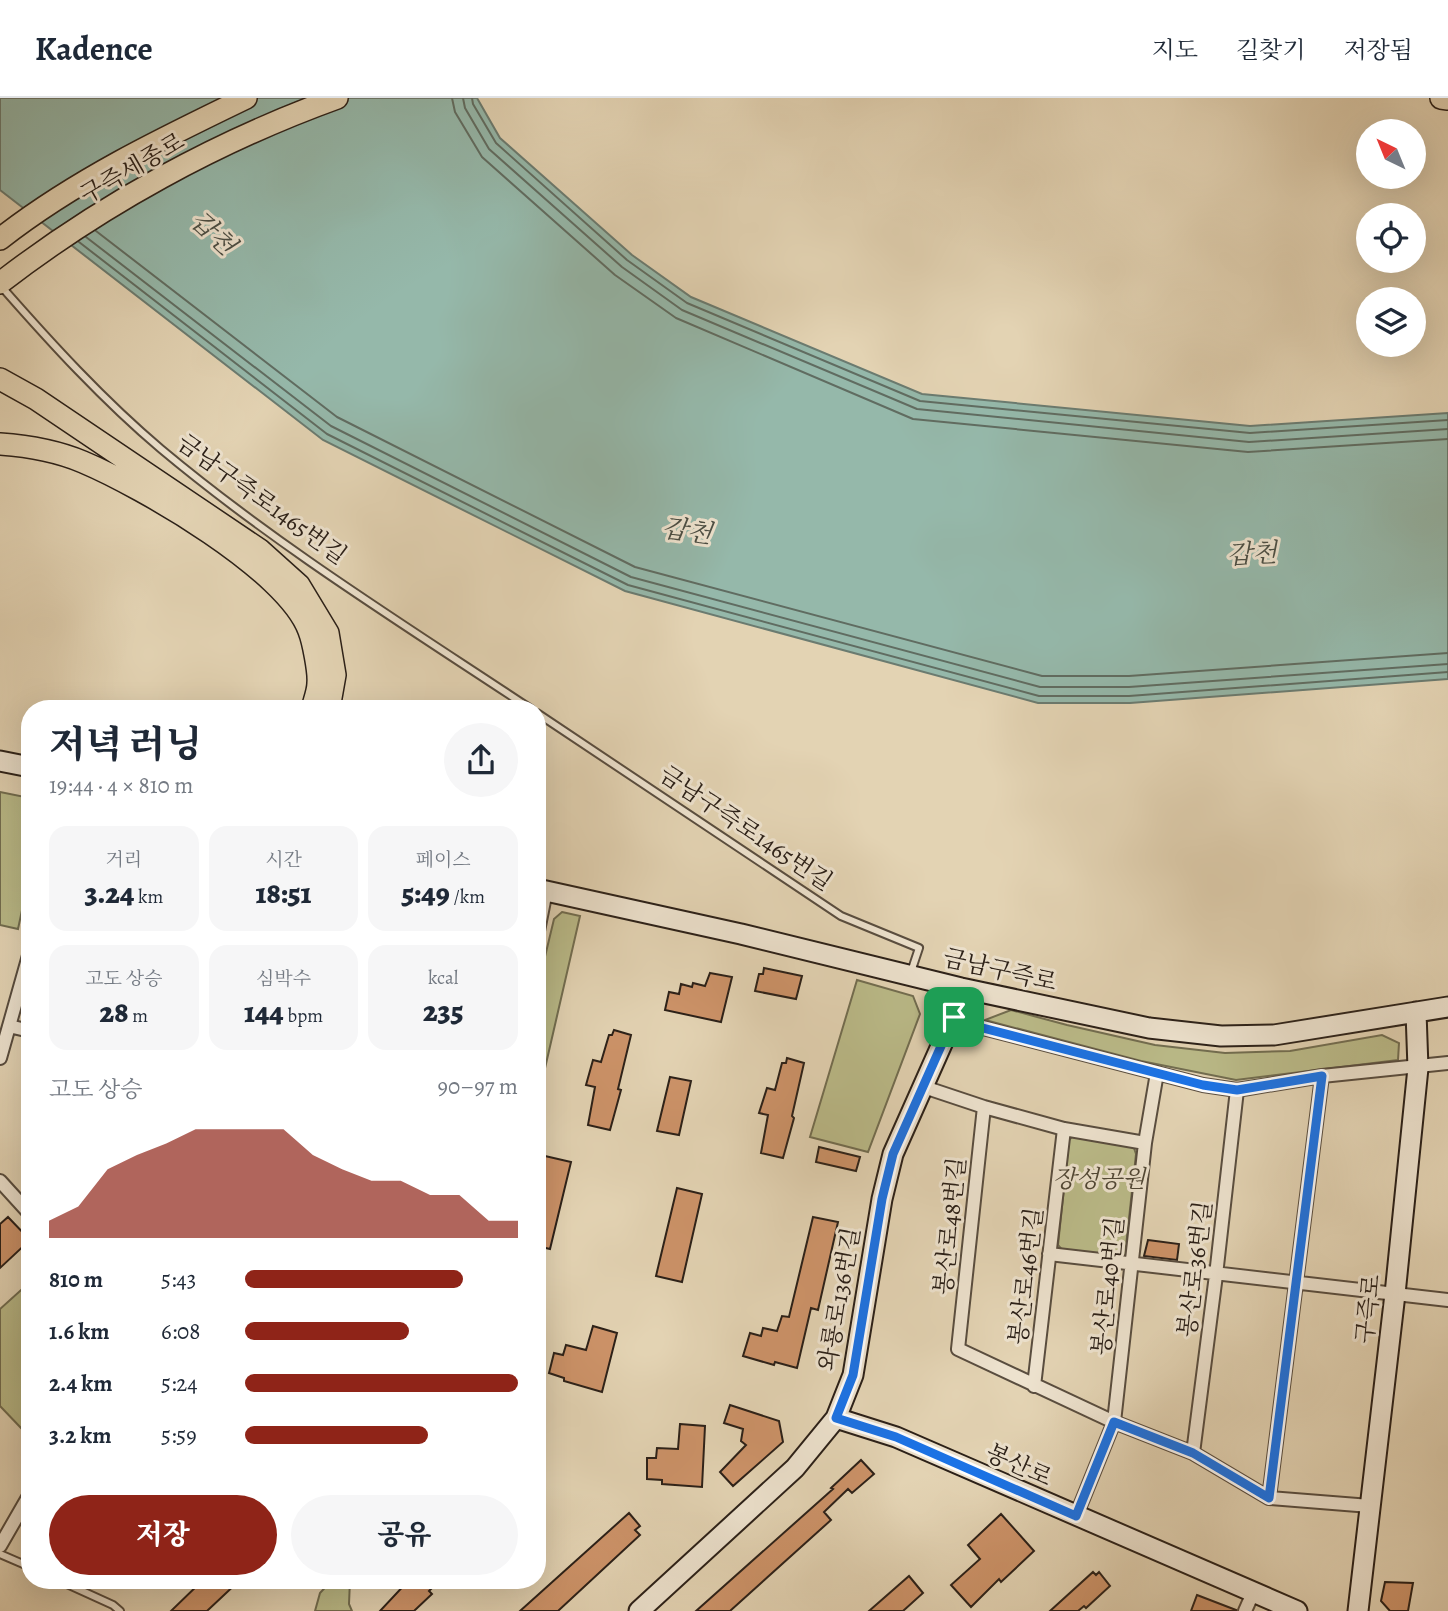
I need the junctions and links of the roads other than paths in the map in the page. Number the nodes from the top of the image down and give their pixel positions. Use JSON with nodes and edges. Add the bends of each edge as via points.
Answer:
{"nodes":[{"id":1,"x":246,"y":98,"type":"edge"},
{"id":2,"x":337,"y":98,"type":"edge"},
{"id":3,"x":1441,"y":98,"type":"edge"},
{"id":4,"x":1448,"y":99,"type":"edge"},
{"id":5,"x":0,"y":239,"type":"edge"},
{"id":6,"x":0,"y":284,"type":"edge"},
{"id":7,"x":0,"y":379,"type":"edge"},
{"id":8,"x":0,"y":444,"type":"edge"},
{"id":9,"x":314,"y":700,"type":"edge"},
{"id":10,"x":331,"y":700,"type":"edge"},
{"id":11,"x":518,"y":700,"type":"edge"},
{"id":12,"x":546,"y":719,"type":"edge"},
{"id":13,"x":0,"y":761,"type":"edge"},
{"id":14,"x":21,"y":765,"type":"edge"},
{"id":15,"x":546,"y":891,"type":"edge"},
{"id":16,"x":910,"y":974,"type":"junction"},
{"id":17,"x":21,"y":984,"type":"edge"},
{"id":18,"x":961,"y":988,"type":"junction"},
{"id":19,"x":1448,"y":1007,"type":"edge"},
{"id":20,"x":1416,"y":1012,"type":"junction"},
{"id":21,"x":954,"y":1017,"type":"junction"},
{"id":22,"x":9,"y":1026,"type":"junction"},
{"id":23,"x":21,"y":1029,"type":"edge"},
{"id":24,"x":0,"y":1058,"type":"edge"},
{"id":25,"x":1448,"y":1063,"type":"edge"},
{"id":26,"x":1418,"y":1068,"type":"junction"},
{"id":27,"x":1157,"y":1073,"type":"junction"},
{"id":28,"x":1322,"y":1076,"type":"junction"},
{"id":29,"x":924,"y":1087,"type":"junction"},
{"id":30,"x":1237,"y":1090,"type":"junction"},
{"id":31,"x":984,"y":1107,"type":"junction"},
{"id":32,"x":1064,"y":1129,"type":"junction"},
{"id":33,"x":1145,"y":1143,"type":"junction"},
{"id":34,"x":0,"y":1181,"type":"edge"},
{"id":35,"x":21,"y":1204,"type":"edge"},
{"id":36,"x":1049,"y":1254,"type":"junction"},
{"id":37,"x":1133,"y":1264,"type":"junction"},
{"id":38,"x":1216,"y":1275,"type":"junction"},
{"id":39,"x":1296,"y":1284,"type":"junction"},
{"id":40,"x":1395,"y":1294,"type":"junction"},
{"id":41,"x":1448,"y":1300,"type":"edge"},
{"id":42,"x":1034,"y":1386,"type":"junction"},
{"id":43,"x":836,"y":1418,"type":"junction"},
{"id":44,"x":1114,"y":1422,"type":"junction"},
{"id":45,"x":1193,"y":1453,"type":"junction"},
{"id":46,"x":1269,"y":1498,"type":"junction"},
{"id":47,"x":1370,"y":1506,"type":"junction"},
{"id":48,"x":21,"y":1510,"type":"edge"},
{"id":49,"x":1076,"y":1516,"type":"junction"},
{"id":50,"x":0,"y":1546,"type":"edge"},
{"id":51,"x":0,"y":1554,"type":"edge"},
{"id":52,"x":21,"y":1563,"type":"edge"},
{"id":53,"x":78,"y":1589,"type":"edge"},
{"id":54,"x":1249,"y":1602,"type":"edge"},
{"id":55,"x":120,"y":1611,"type":"edge"},
{"id":56,"x":639,"y":1611,"type":"edge"},
{"id":57,"x":1297,"y":1611,"type":"edge"},
{"id":58,"x":1358,"y":1611,"type":"edge"}],
"edges":[{"from":1,"to":5,"type":"highway","name":"구즉세종로","via":[[144,147]]},
{"from":2,"to":6,"type":"highway","name":"구즉세종로","via":[[290,115],[160,178],[38,253]]},
{"from":3,"to":4,"type":"highway"},
{"from":6,"to":11,"type":"lane","name":"금남구즉로1465번길","via":[[95,388],[243,515]]},
{"from":7,"to":10,"type":"highway","via":[[249,543],[299,585],[328,633],[335,675]]},
{"from":8,"to":9,"type":"highway","via":[[29,446],[80,461],[137,488],[263,573],[287,595],[309,630],[318,682]]},
{"from":12,"to":16,"type":"lane","name":"금남구즉로1465번길","via":[[841,916],[919,948]]},
{"from":13,"to":14,"type":"main road"},
{"from":15,"to":16,"type":"main road","name":"금남구즉로"},
{"from":16,"to":18,"type":"main road","name":"금남구즉로"},
{"from":17,"to":22,"type":"street"},
{"from":18,"to":20,"type":"main road","name":"금남구즉로","via":[[1149,1028],[1220,1036],[1275,1035]]},
{"from":18,"to":21,"type":"main road","name":"와룡로136번길"},
{"from":19,"to":20,"type":"main road","name":"금남구즉로"},
{"from":20,"to":26,"type":"main road","name":"구즉로"},
{"from":21,"to":27,"type":"street"},
{"from":21,"to":29,"type":"main road","name":"와룡로136번길"},
{"from":22,"to":23,"type":"street"},
{"from":22,"to":24,"type":"street"},
{"from":25,"to":26,"type":"street"},
{"from":26,"to":28,"type":"street"},
{"from":26,"to":40,"type":"main road","name":"구즉로"},
{"from":27,"to":30,"type":"street"},
{"from":27,"to":33,"type":"street","name":"봉산로40번길"},
{"from":28,"to":30,"type":"street"},
{"from":28,"to":39,"type":"street"},
{"from":29,"to":31,"type":"street"},
{"from":29,"to":43,"type":"main road","name":"와룡로136번길","via":[[893,1154],[853,1375]]},
{"from":30,"to":38,"type":"street","name":"봉산로36번길"},
{"from":31,"to":32,"type":"street"},
{"from":31,"to":42,"type":"street","name":"봉산로48번길","via":[[958,1349]]},
{"from":32,"to":33,"type":"street"},
{"from":32,"to":36,"type":"street","name":"봉산로46번길"},
{"from":33,"to":37,"type":"street","name":"봉산로40번길"},
{"from":34,"to":35,"type":"street"},
{"from":36,"to":37,"type":"street"},
{"from":36,"to":42,"type":"street","name":"봉산로46번길"},
{"from":37,"to":38,"type":"street"},
{"from":37,"to":44,"type":"street","name":"봉산로40번길"},
{"from":38,"to":39,"type":"street"},
{"from":38,"to":45,"type":"street","name":"봉산로36번길"},
{"from":39,"to":40,"type":"street"},
{"from":39,"to":46,"type":"street"},
{"from":40,"to":41,"type":"street"},
{"from":40,"to":47,"type":"main road","name":"구즉로"},
{"from":42,"to":44,"type":"street"},
{"from":43,"to":49,"type":"main road","name":"봉산로","via":[[896,1437]]},
{"from":43,"to":56,"type":"main road","name":"와룡로136번길","via":[[794,1468]]},
{"from":44,"to":45,"type":"street"},
{"from":44,"to":49,"type":"street","name":"봉산로40번길"},
{"from":45,"to":46,"type":"street"},
{"from":46,"to":47,"type":"street"},
{"from":47,"to":58,"type":"main road","name":"구즉로"},
{"from":48,"to":50,"type":"street"},
{"from":49,"to":54,"type":"main road","name":"봉산로"},
{"from":51,"to":52,"type":"lane"},
{"from":53,"to":55,"type":"lane"},
{"from":54,"to":57,"type":"main road","name":"봉산로"}]}
